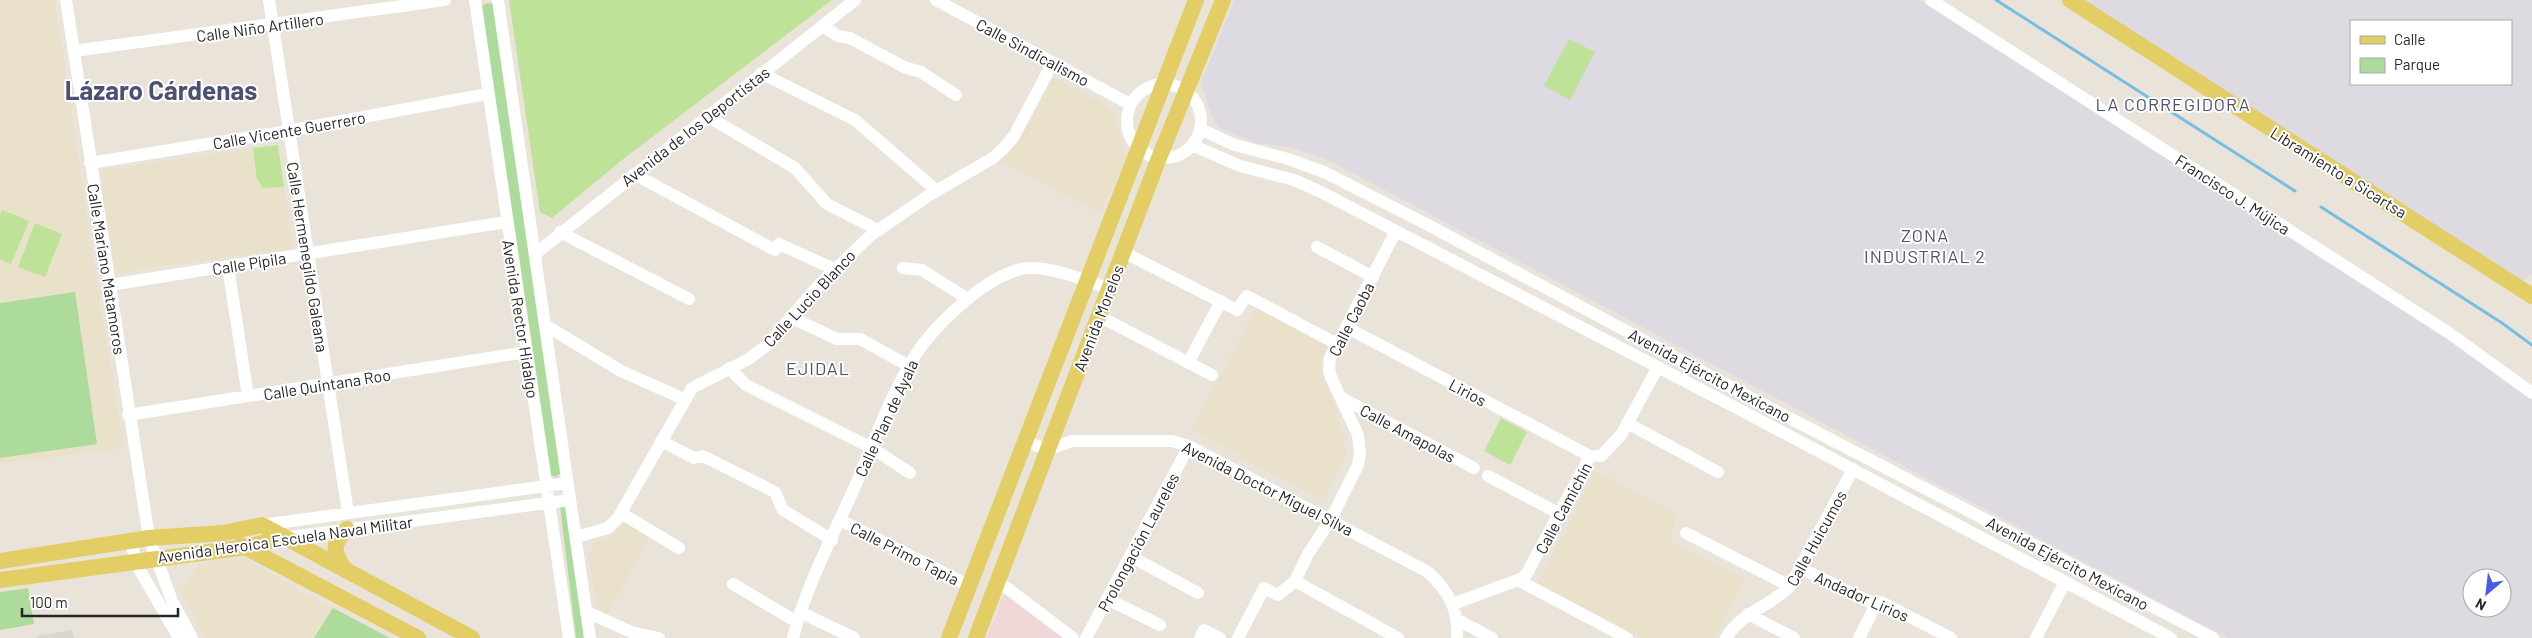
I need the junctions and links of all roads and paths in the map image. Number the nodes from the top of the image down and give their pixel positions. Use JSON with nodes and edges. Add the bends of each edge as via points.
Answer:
{"nodes":[{"id":1,"x":66,"y":0,"type":"edge"},
{"id":2,"x":269,"y":0,"type":"edge"},
{"id":3,"x":445,"y":0,"type":"edge"},
{"id":4,"x":475,"y":0,"type":"edge"},
{"id":5,"x":498,"y":0,"type":"edge"},
{"id":6,"x":855,"y":0,"type":"edge"},
{"id":7,"x":936,"y":0,"type":"edge"},
{"id":8,"x":1196,"y":0,"type":"edge"},
{"id":9,"x":1224,"y":0,"type":"edge"},
{"id":10,"x":1931,"y":0,"type":"edge"},
{"id":11,"x":2070,"y":0,"type":"edge"},
{"id":12,"x":273,"y":25,"type":"junction"},
{"id":13,"x":824,"y":26,"type":"junction"},
{"id":14,"x":74,"y":51,"type":"junction"},
{"id":15,"x":1053,"y":62,"type":"junction"},
{"id":16,"x":762,"y":73,"type":"junction"},
{"id":17,"x":1163,"y":83,"type":"junction"},
{"id":18,"x":1188,"y":92,"type":"junction"},
{"id":19,"x":487,"y":94,"type":"junction"},
{"id":20,"x":956,"y":95,"type":"dead end"},
{"id":21,"x":1130,"y":104,"type":"junction"},
{"id":22,"x":707,"y":116,"type":"junction"},
{"id":23,"x":1200,"y":129,"type":"junction"},
{"id":24,"x":288,"y":131,"type":"junction"},
{"id":25,"x":1192,"y":145,"type":"junction"},
{"id":26,"x":1140,"y":149,"type":"junction"},
{"id":27,"x":1159,"y":158,"type":"junction"},
{"id":28,"x":90,"y":163,"type":"junction"},
{"id":29,"x":1314,"y":168,"type":"junction"},
{"id":30,"x":634,"y":174,"type":"junction"},
{"id":31,"x":1307,"y":185,"type":"junction"},
{"id":32,"x":1350,"y":186,"type":"junction"},
{"id":33,"x":937,"y":191,"type":"junction"},
{"id":34,"x":1342,"y":202,"type":"junction"},
{"id":35,"x":506,"y":222,"type":"junction"},
{"id":36,"x":878,"y":230,"type":"junction"},
{"id":37,"x":1396,"y":231,"type":"junction"},
{"id":38,"x":560,"y":232,"type":"junction"},
{"id":39,"x":1317,"y":247,"type":"dead end"},
{"id":40,"x":1123,"y":252,"type":"junction"},
{"id":41,"x":308,"y":254,"type":"junction"},
{"id":42,"x":535,"y":254,"type":"junction"},
{"id":43,"x":228,"y":266,"type":"junction"},
{"id":44,"x":903,"y":268,"type":"dead end"},
{"id":45,"x":834,"y":269,"type":"junction"},
{"id":46,"x":1372,"y":277,"type":"junction"},
{"id":47,"x":1087,"y":280,"type":"junction"},
{"id":48,"x":1534,"y":281,"type":"junction"},
{"id":49,"x":110,"y":285,"type":"junction"},
{"id":50,"x":1109,"y":289,"type":"junction"},
{"id":51,"x":2529,"y":290,"type":"edge"},
{"id":52,"x":1525,"y":297,"type":"junction"},
{"id":53,"x":689,"y":299,"type":"dead end"},
{"id":54,"x":968,"y":299,"type":"junction"},
{"id":55,"x":1221,"y":301,"type":"junction"},
{"id":56,"x":1099,"y":316,"type":"junction"},
{"id":57,"x":790,"y":317,"type":"junction"},
{"id":58,"x":545,"y":325,"type":"junction"},
{"id":59,"x":1346,"y":328,"type":"junction"},
{"id":60,"x":1337,"y":344,"type":"junction"},
{"id":61,"x":526,"y":352,"type":"junction"},
{"id":62,"x":1188,"y":363,"type":"junction"},
{"id":63,"x":909,"y":366,"type":"junction"},
{"id":64,"x":1658,"y":367,"type":"junction"},
{"id":65,"x":729,"y":368,"type":"junction"},
{"id":66,"x":1212,"y":376,"type":"dead end"},
{"id":67,"x":328,"y":384,"type":"junction"},
{"id":68,"x":2532,"y":393,"type":"edge"},
{"id":69,"x":248,"y":396,"type":"junction"},
{"id":70,"x":1342,"y":398,"type":"junction"},
{"id":71,"x":684,"y":399,"type":"junction"},
{"id":72,"x":1757,"y":401,"type":"junction"},
{"id":73,"x":128,"y":415,"type":"junction"},
{"id":74,"x":1750,"y":415,"type":"junction"},
{"id":75,"x":1627,"y":423,"type":"junction"},
{"id":76,"x":660,"y":440,"type":"junction"},
{"id":77,"x":1025,"y":441,"type":"junction"},
{"id":78,"x":1190,"y":446,"type":"junction"},
{"id":79,"x":872,"y":448,"type":"junction"},
{"id":80,"x":1048,"y":450,"type":"junction"},
{"id":81,"x":1590,"y":456,"type":"junction"},
{"id":82,"x":1474,"y":468,"type":"dead end"},
{"id":83,"x":1853,"y":469,"type":"junction"},
{"id":84,"x":1718,"y":472,"type":"dead end"},
{"id":85,"x":910,"y":473,"type":"dead end"},
{"id":86,"x":1488,"y":476,"type":"dead end"},
{"id":87,"x":568,"y":483,"type":"junction"},
{"id":88,"x":545,"y":486,"type":"junction"},
{"id":89,"x":570,"y":500,"type":"junction"},
{"id":90,"x":548,"y":504,"type":"junction"},
{"id":91,"x":1957,"y":505,"type":"junction"},
{"id":92,"x":622,"y":513,"type":"junction"},
{"id":93,"x":1560,"y":514,"type":"junction"},
{"id":94,"x":1331,"y":519,"type":"junction"},
{"id":95,"x":840,"y":520,"type":"junction"},
{"id":96,"x":1949,"y":520,"type":"junction"},
{"id":97,"x":348,"y":521,"type":"junction"},
{"id":98,"x":262,"y":525,"type":"junction"},
{"id":99,"x":222,"y":533,"type":"junction"},
{"id":100,"x":1686,"y":533,"type":"dead end"},
{"id":101,"x":576,"y":537,"type":"junction"},
{"id":102,"x":149,"y":538,"type":"junction"},
{"id":103,"x":282,"y":538,"type":"junction"},
{"id":104,"x":832,"y":540,"type":"junction"},
{"id":105,"x":130,"y":542,"type":"junction"},
{"id":106,"x":246,"y":548,"type":"junction"},
{"id":107,"x":679,"y":548,"type":"dead end"},
{"id":108,"x":1130,"y":556,"type":"junction"},
{"id":109,"x":154,"y":558,"type":"junction"},
{"id":110,"x":0,"y":561,"type":"edge"},
{"id":111,"x":135,"y":561,"type":"junction"},
{"id":112,"x":1800,"y":568,"type":"junction"},
{"id":113,"x":344,"y":570,"type":"junction"},
{"id":114,"x":0,"y":580,"type":"edge"},
{"id":115,"x":1518,"y":580,"type":"junction"},
{"id":116,"x":1295,"y":581,"type":"junction"},
{"id":117,"x":999,"y":582,"type":"junction"},
{"id":118,"x":2065,"y":582,"type":"junction"},
{"id":119,"x":733,"y":584,"type":"dead end"},
{"id":120,"x":970,"y":586,"type":"junction"},
{"id":121,"x":1790,"y":586,"type":"junction"},
{"id":122,"x":1198,"y":593,"type":"dead end"},
{"id":123,"x":1107,"y":599,"type":"junction"},
{"id":124,"x":1453,"y":604,"type":"junction"},
{"id":125,"x":1876,"y":605,"type":"junction"},
{"id":126,"x":587,"y":612,"type":"junction"},
{"id":127,"x":1748,"y":614,"type":"junction"},
{"id":128,"x":798,"y":617,"type":"junction"},
{"id":129,"x":2173,"y":618,"type":"junction"},
{"id":130,"x":1456,"y":619,"type":"junction"},
{"id":131,"x":1160,"y":625,"type":"dead end"},
{"id":132,"x":2168,"y":636,"type":"edge"},
{"id":133,"x":179,"y":638,"type":"edge"},
{"id":134,"x":192,"y":638,"type":"edge"},
{"id":135,"x":418,"y":638,"type":"edge"},
{"id":136,"x":472,"y":638,"type":"edge"},
{"id":137,"x":569,"y":638,"type":"edge"},
{"id":138,"x":590,"y":638,"type":"edge"},
{"id":139,"x":659,"y":638,"type":"edge"},
{"id":140,"x":793,"y":638,"type":"edge"},
{"id":141,"x":854,"y":638,"type":"edge"},
{"id":142,"x":950,"y":638,"type":"edge"},
{"id":143,"x":976,"y":638,"type":"edge"},
{"id":144,"x":1073,"y":638,"type":"edge"},
{"id":145,"x":1086,"y":638,"type":"edge"},
{"id":146,"x":1200,"y":638,"type":"edge"},
{"id":147,"x":1220,"y":638,"type":"edge"},
{"id":148,"x":1238,"y":638,"type":"edge"},
{"id":149,"x":1398,"y":638,"type":"edge"},
{"id":150,"x":1457,"y":638,"type":"edge"},
{"id":151,"x":1492,"y":638,"type":"edge"},
{"id":152,"x":1627,"y":638,"type":"edge"},
{"id":153,"x":1726,"y":638,"type":"edge"},
{"id":154,"x":1794,"y":638,"type":"edge"},
{"id":155,"x":1859,"y":638,"type":"edge"},
{"id":156,"x":1951,"y":638,"type":"edge"},
{"id":157,"x":2036,"y":638,"type":"edge"},
{"id":158,"x":2213,"y":638,"type":"edge"}],
"edges":[{"from":1,"to":14,"type":"street","name":"Calle Mariano Matamoros"},
{"from":2,"to":12,"type":"street","name":"Calle Hermenegildo Galeana"},
{"from":3,"to":12,"type":"street","name":"Calle Niño Artillero"},
{"from":4,"to":19,"type":"street","name":"Avenida Rector Hidalgo"},
{"from":5,"to":42,"type":"street","name":"Avenida Rector Hidalgo"},
{"from":6,"to":13,"type":"street","name":"Avenida de los Deportistas"},
{"from":7,"to":15,"type":"street","name":"Calle Sindicalismo"},
{"from":8,"to":17,"type":"main road","name":"Avenida Morelos"},
{"from":9,"to":18,"type":"main road","name":"Avenida Morelos"},
{"from":10,"to":68,"type":"street","name":"Francisco J. Mújica","via":[[2449,333]]},
{"from":11,"to":51,"type":"main road","name":"Libramiento a Sicartsa"},
{"from":12,"to":14,"type":"street","name":"Calle Niño Artillero"},
{"from":12,"to":24,"type":"street","name":"Calle Hermenegildo Galeana"},
{"from":13,"to":16,"type":"street","name":"Avenida de los Deportistas"},
{"from":13,"to":20,"type":"street","via":[[838,36],[850,38],[904,67],[921,72]]},
{"from":14,"to":28,"type":"street","name":"Calle Mariano Matamoros"},
{"from":15,"to":21,"type":"street","name":"Calle Sindicalismo"},
{"from":15,"to":33,"type":"street","name":"Calle Lucio Blanco","via":[[1004,149]]},
{"from":16,"to":22,"type":"street","name":"Avenida de los Deportistas"},
{"from":16,"to":33,"type":"street","via":[[855,120]]},
{"from":17,"to":18,"type":"street"},
{"from":17,"to":21,"type":"street","via":[[1144,89]]},
{"from":17,"to":26,"type":"main road","name":"Avenida Morelos"},
{"from":18,"to":23,"type":"street","via":[[1199,108]]},
{"from":18,"to":27,"type":"main road","name":"Avenida Morelos"},
{"from":19,"to":24,"type":"street","name":"Calle Vicente Guerrero"},
{"from":19,"to":35,"type":"street","name":"Avenida Rector Hidalgo"},
{"from":21,"to":26,"type":"street","via":[[1126,116],[1127,129]]},
{"from":22,"to":30,"type":"street","name":"Avenida de los Deportistas"},
{"from":22,"to":36,"type":"street","via":[[794,168],[827,204]]},
{"from":23,"to":25,"type":"street"},
{"from":23,"to":29,"type":"street","name":"Avenida Ejército Mexicano","via":[[1235,145]]},
{"from":24,"to":28,"type":"street","name":"Calle Vicente Guerrero"},
{"from":24,"to":41,"type":"street","name":"Calle Hermenegildo Galeana"},
{"from":25,"to":27,"type":"street","via":[[1181,154]]},
{"from":25,"to":31,"type":"street","name":"Avenida Ejército Mexicano","via":[[1240,166]]},
{"from":26,"to":27,"type":"street"},
{"from":26,"to":47,"type":"main road","name":"Avenida Morelos"},
{"from":27,"to":40,"type":"main road","name":"Avenida Morelos"},
{"from":28,"to":49,"type":"street","name":"Calle Mariano Matamoros"},
{"from":29,"to":31,"type":"street"},
{"from":29,"to":32,"type":"street","name":"Avenida Ejército Mexicano"},
{"from":30,"to":38,"type":"street","name":"Avenida de los Deportistas"},
{"from":30,"to":45,"type":"street","via":[[774,250],[779,244]]},
{"from":31,"to":34,"type":"street","name":"Avenida Ejército Mexicano"},
{"from":32,"to":34,"type":"street"},
{"from":32,"to":48,"type":"street","name":"Avenida Ejército Mexicano"},
{"from":33,"to":36,"type":"street","name":"Calle Lucio Blanco"},
{"from":34,"to":37,"type":"street","name":"Avenida Ejército Mexicano"},
{"from":35,"to":41,"type":"street","name":"Calle Pípila"},
{"from":35,"to":61,"type":"street","name":"Avenida Rector Hidalgo"},
{"from":36,"to":45,"type":"street","name":"Calle Lucio Blanco"},
{"from":37,"to":46,"type":"street","name":"Calle Caoba"},
{"from":37,"to":52,"type":"street","name":"Avenida Ejército Mexicano"},
{"from":38,"to":42,"type":"street","name":"Avenida de los Deportistas"},
{"from":38,"to":53,"type":"street"},
{"from":39,"to":46,"type":"street"},
{"from":40,"to":50,"type":"main road","name":"Avenida Morelos"},
{"from":40,"to":55,"type":"street"},
{"from":41,"to":43,"type":"street","name":"Calle Pípila"},
{"from":41,"to":67,"type":"street","name":"Calle Hermenegildo Galeana"},
{"from":42,"to":58,"type":"street","name":"Avenida Rector Hidalgo"},
{"from":43,"to":49,"type":"street","name":"Calle Pípila"},
{"from":43,"to":69,"type":"street"},
{"from":44,"to":54,"type":"street","via":[[922,270]]},
{"from":45,"to":57,"type":"street","name":"Calle Lucio Blanco"},
{"from":46,"to":59,"type":"street","name":"Calle Caoba"},
{"from":47,"to":50,"type":"street","name":"Calle Plan de Ayala"},
{"from":47,"to":54,"type":"street","name":"Calle Plan de Ayala","via":[[1042,269],[1023,269],[990,282]]},
{"from":47,"to":77,"type":"main road","name":"Avenida Morelos"},
{"from":48,"to":52,"type":"street"},
{"from":48,"to":72,"type":"street","name":"Avenida Ejército Mexicano"},
{"from":49,"to":73,"type":"street","name":"Calle Mariano Matamoros"},
{"from":50,"to":56,"type":"main road","name":"Avenida Morelos"},
{"from":52,"to":64,"type":"street","name":"Avenida Ejército Mexicano"},
{"from":54,"to":63,"type":"street","name":"Calle Plan de Ayala","via":[[924,343]]},
{"from":55,"to":60,"type":"street","via":[[1237,310],[1247,296]]},
{"from":55,"to":62,"type":"street"},
{"from":56,"to":62,"type":"street"},
{"from":56,"to":80,"type":"main road","name":"Avenida Morelos"},
{"from":57,"to":63,"type":"street","via":[[837,339],[860,339]]},
{"from":57,"to":65,"type":"street","name":"Calle Lucio Blanco","via":[[766,346]]},
{"from":58,"to":71,"type":"street","via":[[620,371]]},
{"from":58,"to":87,"type":"street","name":"Avenida Rector Hidalgo"},
{"from":59,"to":60,"type":"street","name":"Calle Caoba"},
{"from":59,"to":81,"type":"street","name":"Lirios"},
{"from":60,"to":70,"type":"street","name":"Calle Caoba","via":[[1330,358],[1329,370]]},
{"from":61,"to":67,"type":"street","name":"Calle Quintana Roo"},
{"from":61,"to":88,"type":"street","name":"Avenida Rector Hidalgo"},
{"from":62,"to":66,"type":"street"},
{"from":63,"to":79,"type":"street","name":"Calle Plan de Ayala"},
{"from":64,"to":74,"type":"street","name":"Avenida Ejército Mexicano"},
{"from":64,"to":75,"type":"street","name":"Calle Camichín"},
{"from":65,"to":71,"type":"street","name":"Calle Lucio Blanco","via":[[692,388]]},
{"from":65,"to":79,"type":"street","via":[[746,385]]},
{"from":67,"to":69,"type":"street","name":"Calle Quintana Roo"},
{"from":67,"to":97,"type":"street","name":"Calle Hermenegildo Galeana"},
{"from":69,"to":73,"type":"street","name":"Calle Quintana Roo"},
{"from":70,"to":82,"type":"street","name":"Calle Amapolas"},
{"from":70,"to":94,"type":"street","name":"Calle Caoba","via":[[1358,435],[1360,454],[1351,481]]},
{"from":71,"to":76,"type":"street","name":"Calle Lucio Blanco"},
{"from":72,"to":74,"type":"street"},
{"from":72,"to":91,"type":"street","name":"Avenida Ejército Mexicano"},
{"from":73,"to":102,"type":"street","name":"Calle Mariano Matamoros"},
{"from":74,"to":83,"type":"street","name":"Avenida Ejército Mexicano"},
{"from":75,"to":81,"type":"street","name":"Calle Camichín","via":[[1621,435],[1601,456]]},
{"from":75,"to":84,"type":"street"},
{"from":76,"to":92,"type":"street","name":"Calle Lucio Blanco"},
{"from":76,"to":104,"type":"street","name":"Calle Primo Tapia","via":[[694,458],[703,456],[775,492],[783,510]]},
{"from":77,"to":80,"type":"street"},
{"from":77,"to":120,"type":"main road","name":"Avenida Morelos"},
{"from":78,"to":80,"type":"street","name":"Avenida Doctor Miguel Silva","via":[[1172,441],[1072,441]]},
{"from":78,"to":94,"type":"street","name":"Avenida Doctor Miguel Silva"},
{"from":78,"to":108,"type":"street","name":"Prolongación Laureles"},
{"from":79,"to":85,"type":"street"},
{"from":79,"to":95,"type":"street","name":"Calle Plan de Ayala"},
{"from":80,"to":117,"type":"main road","name":"Avenida Morelos"},
{"from":81,"to":93,"type":"street","name":"Calle Camichín"},
{"from":83,"to":96,"type":"street","name":"Avenida Ejército Mexicano"},
{"from":83,"to":112,"type":"street","name":"Calle Huicumos"},
{"from":86,"to":93,"type":"street"},
{"from":87,"to":88,"type":"street","name":"Avenida Heroica Escuela Naval Militar"},
{"from":87,"to":89,"type":"street","name":"Avenida Rector Hidalgo"},
{"from":88,"to":90,"type":"street","name":"Avenida Rector Hidalgo"},
{"from":88,"to":97,"type":"street","name":"Avenida Heroica Escuela Naval Militar"},
{"from":89,"to":90,"type":"street","name":"Avenida Heroica Escuela Naval Militar"},
{"from":89,"to":101,"type":"street","name":"Avenida Rector Hidalgo"},
{"from":90,"to":97,"type":"street","name":"Avenida Heroica Escuela Naval Militar"},
{"from":90,"to":137,"type":"street","name":"Avenida Rector Hidalgo"},
{"from":91,"to":96,"type":"street"},
{"from":91,"to":129,"type":"street","name":"Avenida Ejército Mexicano"},
{"from":92,"to":101,"type":"street","name":"Calle Lucio Blanco","via":[[608,528]]},
{"from":92,"to":107,"type":"street"},
{"from":93,"to":115,"type":"street","name":"Calle Camichín","via":[[1530,570]]},
{"from":94,"to":116,"type":"street","name":"Calle Caoba"},
{"from":94,"to":124,"type":"street","name":"Avenida Doctor Miguel Silva","via":[[1428,572],[1442,585]]},
{"from":95,"to":104,"type":"street","name":"Calle Plan de Ayala"},
{"from":95,"to":120,"type":"street","name":"Calle Primo Tapia"},
{"from":96,"to":118,"type":"street","name":"Avenida Ejército Mexicano"},
{"from":97,"to":98,"type":"street","name":"Avenida Heroica Escuela Naval Militar"},
{"from":97,"to":103,"type":"street","name":"Avenida Heroica Escuela Naval Militar"},
{"from":97,"to":113,"type":"main road","via":[[336,540],[335,554]]},
{"from":98,"to":99,"type":"main road","name":"Avenida Heroica Escuela Naval Militar"},
{"from":98,"to":103,"type":"main road"},
{"from":99,"to":102,"type":"main road","name":"Avenida Heroica Escuela Naval Militar"},
{"from":99,"to":106,"type":"main road"},
{"from":100,"to":121,"type":"street"},
{"from":101,"to":126,"type":"street","name":"Avenida Rector Hidalgo"},
{"from":102,"to":105,"type":"main road","name":"Avenida Heroica Escuela Naval Militar"},
{"from":102,"to":109,"type":"street","name":"Calle Mariano Matamoros"},
{"from":103,"to":106,"type":"main road","name":"Avenida Heroica Escuela Naval Militar"},
{"from":103,"to":113,"type":"main road"},
{"from":104,"to":128,"type":"street","name":"Calle Plan de Ayala"},
{"from":105,"to":110,"type":"main road","name":"Avenida Heroica Escuela Naval Militar"},
{"from":105,"to":111,"type":"street"},
{"from":106,"to":109,"type":"main road","name":"Avenida Heroica Escuela Naval Militar"},
{"from":106,"to":135,"type":"main road"},
{"from":108,"to":122,"type":"street"},
{"from":108,"to":123,"type":"street","name":"Prolongación Laureles"},
{"from":109,"to":111,"type":"main road","name":"Avenida Heroica Escuela Naval Militar"},
{"from":109,"to":134,"type":"street","name":"Calle Mariano Matamoros"},
{"from":111,"to":114,"type":"main road","name":"Avenida Heroica Escuela Naval Militar"},
{"from":111,"to":133,"type":"street"},
{"from":112,"to":121,"type":"street","name":"Calle Huicumos"},
{"from":112,"to":125,"type":"street","name":"Andador Lirios"},
{"from":113,"to":136,"type":"main road"},
{"from":115,"to":124,"type":"street"},
{"from":115,"to":152,"type":"street"},
{"from":116,"to":148,"type":"street","via":[[1278,595],[1264,588]]},
{"from":116,"to":149,"type":"street"},
{"from":117,"to":143,"type":"main road","name":"Avenida Morelos"},
{"from":117,"to":144,"type":"street"},
{"from":118,"to":132,"type":"street","name":"Avenida Ejército Mexicano"},
{"from":118,"to":157,"type":"street"},
{"from":119,"to":128,"type":"street"},
{"from":120,"to":142,"type":"main road","name":"Avenida Morelos"},
{"from":121,"to":127,"type":"street","name":"Calle Huicumos"},
{"from":123,"to":131,"type":"street"},
{"from":123,"to":145,"type":"street","name":"Prolongación Laureles"},
{"from":124,"to":130,"type":"street","name":"Avenida Doctor Miguel Silva"},
{"from":125,"to":155,"type":"street"},
{"from":125,"to":156,"type":"street","name":"Andador Lirios","via":[[1881,602]]},
{"from":126,"to":138,"type":"street","name":"Avenida Rector Hidalgo"},
{"from":126,"to":139,"type":"street","via":[[631,632]]},
{"from":127,"to":153,"type":"street","name":"Calle Huicumos"},
{"from":127,"to":154,"type":"street"},
{"from":128,"to":140,"type":"street","name":"Calle Plan de Ayala"},
{"from":128,"to":141,"type":"street"},
{"from":129,"to":132,"type":"street"},
{"from":129,"to":158,"type":"street","name":"Avenida Ejército Mexicano"},
{"from":130,"to":150,"type":"street","name":"Avenida Doctor Miguel Silva"},
{"from":130,"to":151,"type":"street"},
{"from":146,"to":147,"type":"street","via":[[1204,630]]}]}
